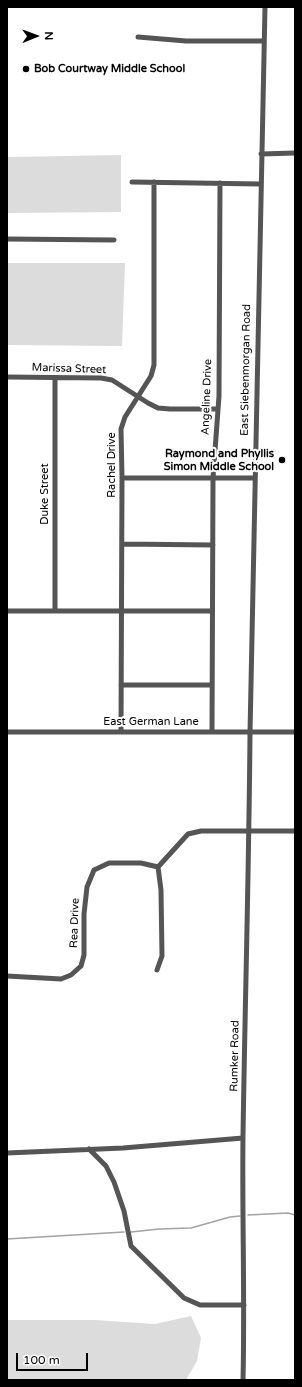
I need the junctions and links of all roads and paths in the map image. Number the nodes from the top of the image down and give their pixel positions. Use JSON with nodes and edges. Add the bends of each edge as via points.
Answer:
{"nodes":[{"id":1,"x":264,"y":7,"type":"edge"},
{"id":2,"x":138,"y":37,"type":"dead end"},
{"id":3,"x":263,"y":41,"type":"junction"},
{"id":4,"x":295,"y":153,"type":"edge"},
{"id":5,"x":261,"y":154,"type":"junction"},
{"id":6,"x":132,"y":182,"type":"dead end"},
{"id":7,"x":154,"y":182,"type":"junction"},
{"id":8,"x":220,"y":183,"type":"junction"},
{"id":9,"x":260,"y":184,"type":"junction"},
{"id":10,"x":7,"y":239,"type":"edge"},
{"id":11,"x":114,"y":240,"type":"dead end"},
{"id":12,"x":7,"y":377,"type":"edge"},
{"id":13,"x":55,"y":378,"type":"junction"},
{"id":14,"x":138,"y":396,"type":"junction"},
{"id":15,"x":218,"y":409,"type":"junction"},
{"id":16,"x":122,"y":478,"type":"junction"},
{"id":17,"x":213,"y":478,"type":"junction"},
{"id":18,"x":254,"y":478,"type":"junction"},
{"id":19,"x":122,"y":544,"type":"junction"},
{"id":20,"x":213,"y":545,"type":"junction"},
{"id":21,"x":7,"y":611,"type":"edge"},
{"id":22,"x":55,"y":611,"type":"junction"},
{"id":23,"x":121,"y":611,"type":"junction"},
{"id":24,"x":212,"y":611,"type":"junction"},
{"id":25,"x":121,"y":685,"type":"junction"},
{"id":26,"x":212,"y":685,"type":"junction"},
{"id":27,"x":7,"y":732,"type":"edge"},
{"id":28,"x":121,"y":732,"type":"junction"},
{"id":29,"x":212,"y":732,"type":"junction"},
{"id":30,"x":295,"y":732,"type":"edge"},
{"id":31,"x":250,"y":733,"type":"junction"},
{"id":32,"x":249,"y":831,"type":"junction"},
{"id":33,"x":295,"y":831,"type":"edge"},
{"id":34,"x":158,"y":867,"type":"junction"},
{"id":35,"x":157,"y":970,"type":"dead end"},
{"id":36,"x":7,"y":976,"type":"edge"},
{"id":37,"x":243,"y":1138,"type":"junction"},
{"id":38,"x":89,"y":1150,"type":"junction"},
{"id":39,"x":7,"y":1152,"type":"edge"},
{"id":40,"x":244,"y":1304,"type":"junction"},
{"id":41,"x":243,"y":1380,"type":"edge"}],
"edges":[{"from":1,"to":3,"type":"street","name":"East Siebenmorgan Road"},
{"from":2,"to":3,"type":"street","via":[[186,41]]},
{"from":3,"to":5,"type":"street","name":"East Siebenmorgan Road"},
{"from":4,"to":5,"type":"street"},
{"from":5,"to":9,"type":"street","name":"East Siebenmorgan Road"},
{"from":6,"to":7,"type":"street"},
{"from":7,"to":8,"type":"street"},
{"from":7,"to":14,"type":"street","name":"Rachel Drive","via":[[154,365],[151,376]]},
{"from":8,"to":9,"type":"street"},
{"from":8,"to":15,"type":"street","name":"Angeline Drive"},
{"from":9,"to":18,"type":"street","name":"East Siebenmorgan Road"},
{"from":10,"to":11,"type":"street"},
{"from":12,"to":13,"type":"street","name":"Marissa Street"},
{"from":13,"to":14,"type":"street","name":"Marissa Street","via":[[112,380]]},
{"from":13,"to":22,"type":"street","name":"Duke Street"},
{"from":14,"to":15,"type":"street","name":"Marissa Street","via":[[158,408]]},
{"from":14,"to":16,"type":"street","name":"Rachel Drive","via":[[121,429]]},
{"from":15,"to":17,"type":"street","name":"Angeline Drive"},
{"from":16,"to":17,"type":"street"},
{"from":16,"to":19,"type":"street","name":"Rachel Drive"},
{"from":17,"to":18,"type":"street"},
{"from":17,"to":20,"type":"street","name":"Angeline Drive"},
{"from":18,"to":31,"type":"street","name":"East Siebenmorgan Road"},
{"from":19,"to":20,"type":"street"},
{"from":19,"to":23,"type":"street","name":"Rachel Drive"},
{"from":20,"to":24,"type":"street","name":"Angeline Drive"},
{"from":21,"to":22,"type":"street"},
{"from":22,"to":23,"type":"street"},
{"from":23,"to":24,"type":"street"},
{"from":23,"to":25,"type":"street","name":"Rachel Drive"},
{"from":24,"to":26,"type":"street","name":"Angeline Drive"},
{"from":25,"to":26,"type":"street"},
{"from":25,"to":28,"type":"street","name":"Rachel Drive"},
{"from":26,"to":29,"type":"street","name":"Angeline Drive"},
{"from":27,"to":28,"type":"street","name":"East German Lane"},
{"from":28,"to":29,"type":"street","name":"East German Lane"},
{"from":29,"to":31,"type":"street","name":"East German Lane"},
{"from":30,"to":31,"type":"street","name":"East German Lane"},
{"from":31,"to":32,"type":"street","name":"Rumker Road"},
{"from":32,"to":33,"type":"street"},
{"from":32,"to":34,"type":"street","via":[[201,831],[188,834]]},
{"from":32,"to":37,"type":"street","name":"Rumker Road"},
{"from":34,"to":35,"type":"street","via":[[162,956]]},
{"from":34,"to":36,"type":"street","name":"Rea Drive","via":[[142,863],[109,863],[94,870],[87,887],[84,955],[81,966],[71,975],[61,979]]},
{"from":37,"to":38,"type":"street"},
{"from":37,"to":40,"type":"street","name":"Rumker Road"},
{"from":38,"to":39,"type":"street"},
{"from":38,"to":40,"type":"street","via":[[106,1166],[114,1182],[124,1211],[131,1246],[184,1298],[200,1305]]},
{"from":40,"to":41,"type":"street","name":"Rumker Road"}]}
